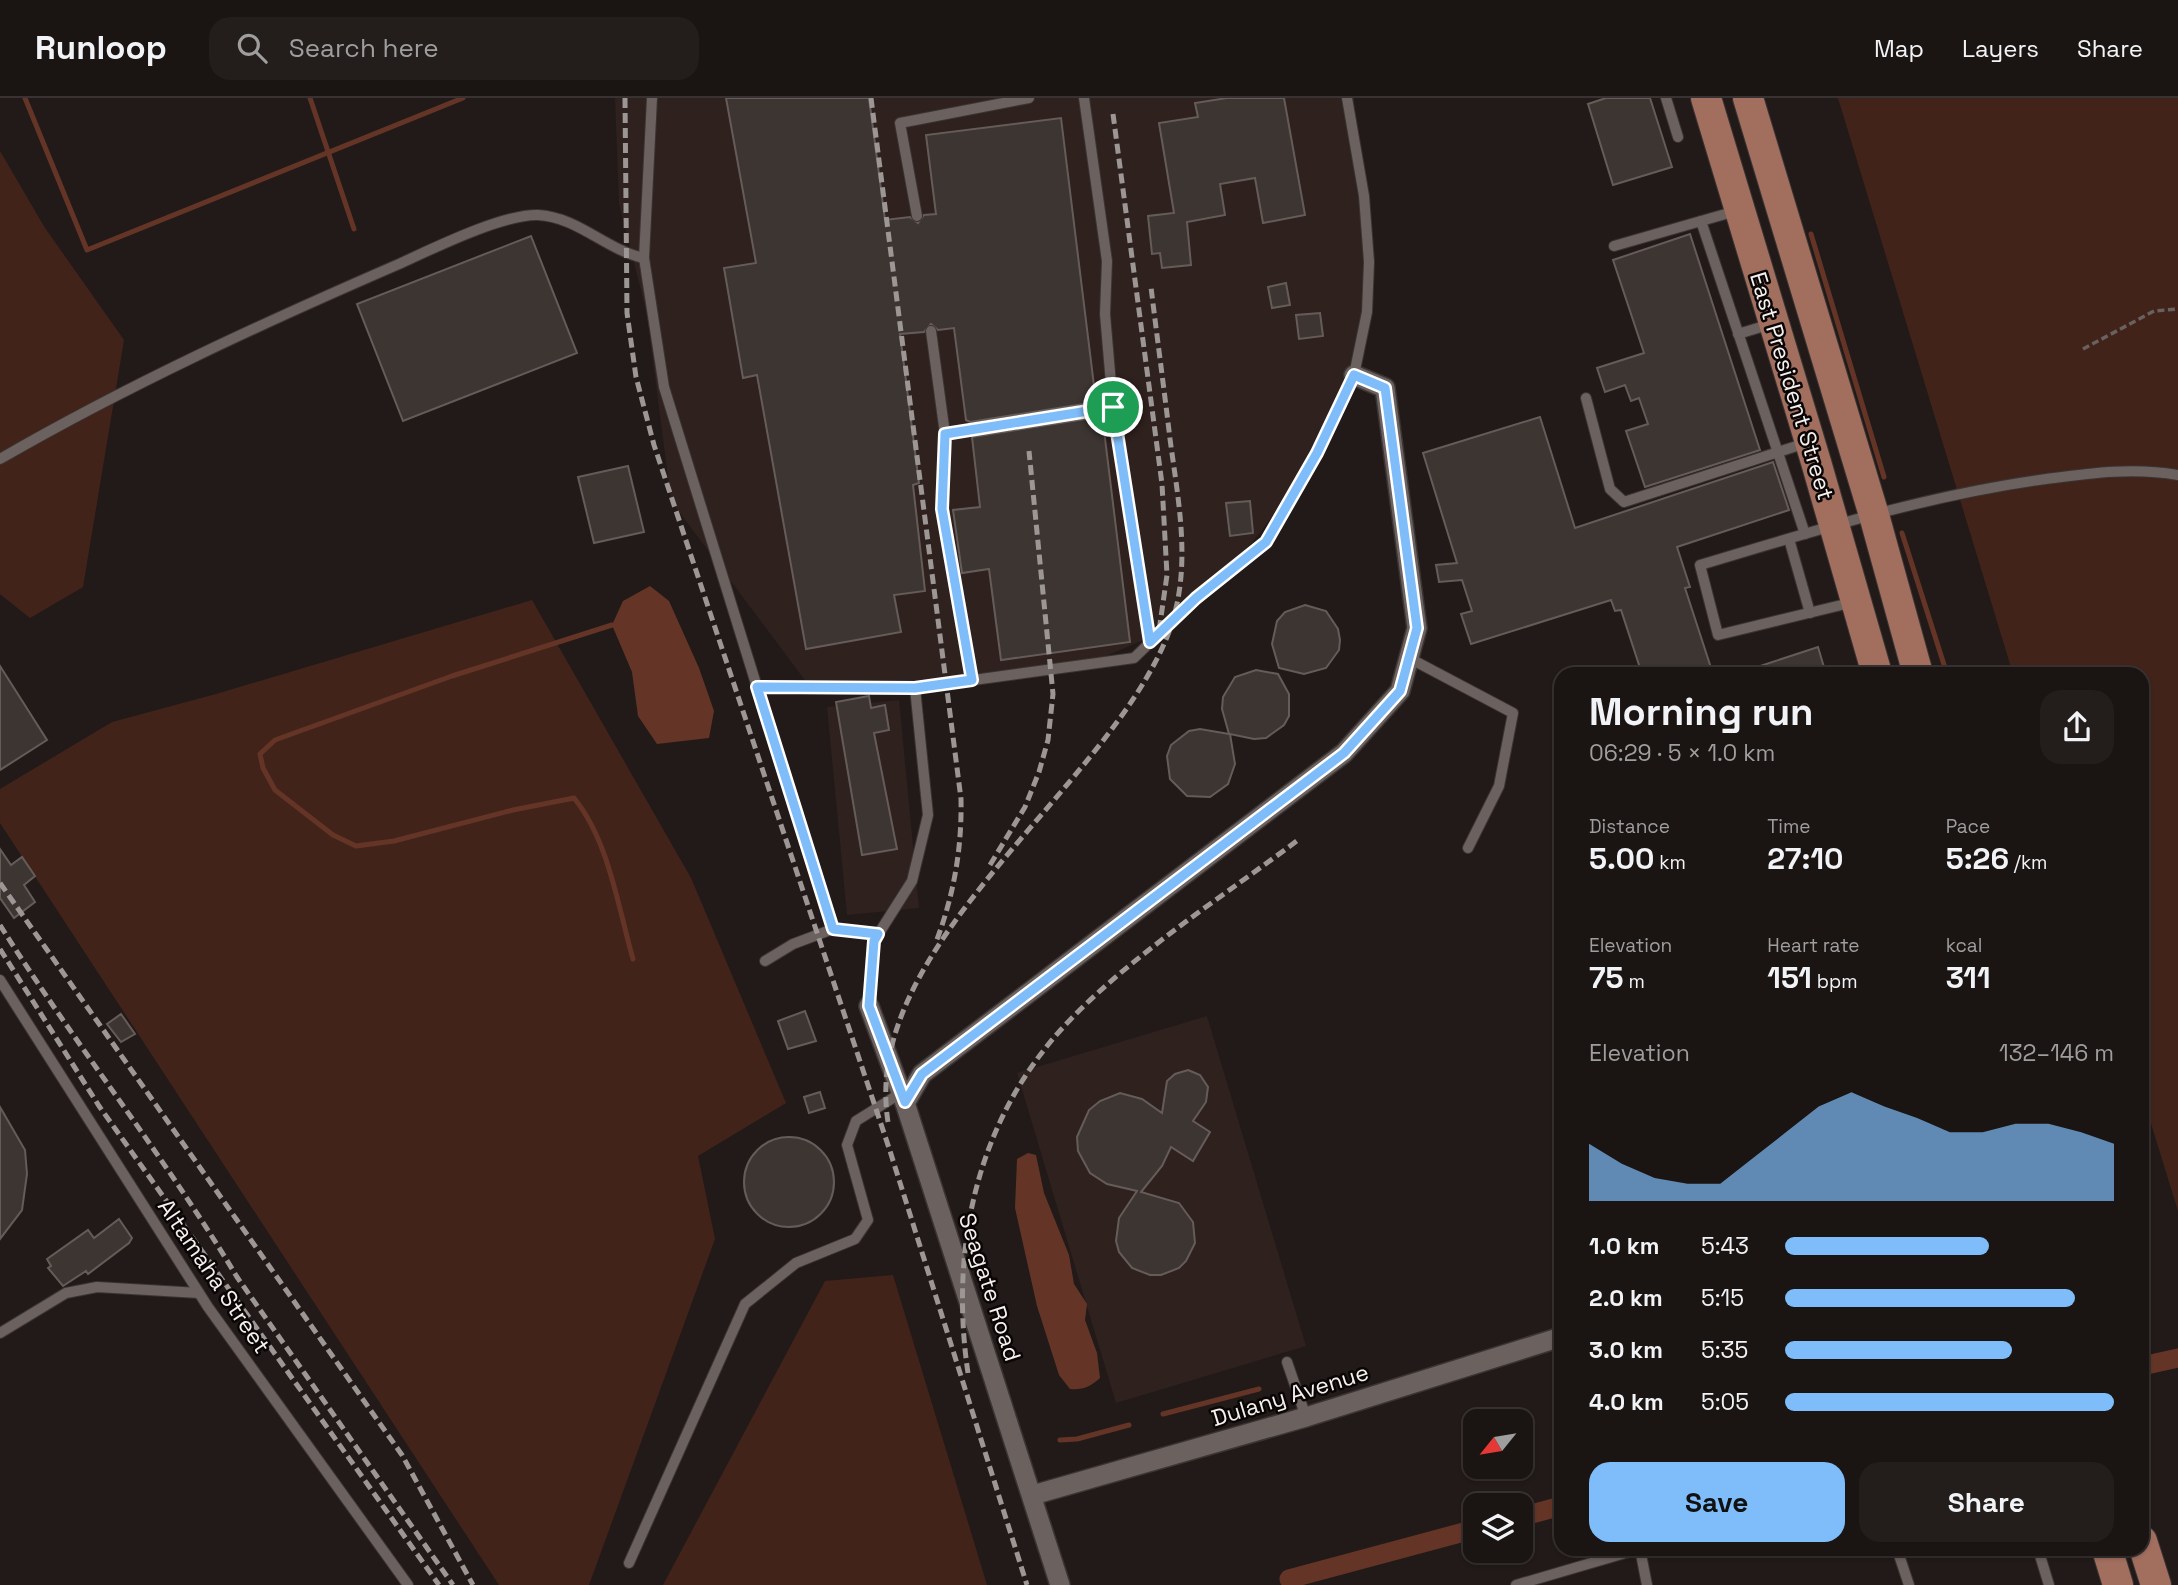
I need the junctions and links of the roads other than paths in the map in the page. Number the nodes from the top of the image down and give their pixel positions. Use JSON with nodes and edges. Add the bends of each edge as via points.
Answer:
{"nodes":[{"id":1,"x":652,"y":98,"type":"edge"},
{"id":2,"x":1030,"y":98,"type":"edge"},
{"id":3,"x":1084,"y":98,"type":"edge"},
{"id":4,"x":1347,"y":98,"type":"edge"},
{"id":5,"x":1666,"y":98,"type":"edge"},
{"id":6,"x":1706,"y":98,"type":"edge"},
{"id":7,"x":1748,"y":98,"type":"edge"},
{"id":8,"x":1678,"y":137,"type":"dead end"},
{"id":9,"x":1740,"y":210,"type":"junction"},
{"id":10,"x":917,"y":216,"type":"dead end"},
{"id":11,"x":1701,"y":221,"type":"junction"},
{"id":12,"x":1614,"y":246,"type":"dead end"},
{"id":13,"x":644,"y":258,"type":"junction"},
{"id":14,"x":1774,"y":323,"type":"junction"},
{"id":15,"x":931,"y":331,"type":"dead end"},
{"id":16,"x":1738,"y":334,"type":"junction"},
{"id":17,"x":1354,"y":375,"type":"junction"},
{"id":18,"x":1586,"y":398,"type":"dead end"},
{"id":19,"x":1113,"y":407,"type":"junction"},
{"id":20,"x":945,"y":434,"type":"junction"},
{"id":21,"x":1809,"y":442,"type":"junction"},
{"id":22,"x":1779,"y":453,"type":"junction"},
{"id":23,"x":0,"y":459,"type":"edge"},
{"id":24,"x":2178,"y":475,"type":"edge"},
{"id":25,"x":1874,"y":515,"type":"junction"},
{"id":26,"x":1835,"y":526,"type":"junction"},
{"id":27,"x":1805,"y":534,"type":"junction"},
{"id":28,"x":1789,"y":538,"type":"junction"},
{"id":29,"x":1856,"y":602,"type":"junction"},
{"id":30,"x":1810,"y":613,"type":"junction"},
{"id":31,"x":1150,"y":642,"type":"junction"},
{"id":32,"x":1409,"y":658,"type":"junction"},
{"id":33,"x":1875,"y":667,"type":"edge"},
{"id":34,"x":1915,"y":667,"type":"edge"},
{"id":35,"x":972,"y":680,"type":"junction"},
{"id":36,"x":757,"y":687,"type":"junction"},
{"id":37,"x":915,"y":688,"type":"junction"},
{"id":38,"x":1468,"y":848,"type":"dead end"},
{"id":39,"x":833,"y":929,"type":"junction"},
{"id":40,"x":878,"y":934,"type":"junction"},
{"id":41,"x":765,"y":961,"type":"dead end"},
{"id":42,"x":0,"y":980,"type":"edge"},
{"id":43,"x":869,"y":1006,"type":"joint"},
{"id":44,"x":903,"y":1098,"type":"junction"},
{"id":45,"x":200,"y":1293,"type":"junction"},
{"id":46,"x":0,"y":1333,"type":"edge"},
{"id":47,"x":1554,"y":1339,"type":"edge"},
{"id":48,"x":1287,"y":1362,"type":"dead end"},
{"id":49,"x":1306,"y":1417,"type":"junction"},
{"id":50,"x":1032,"y":1495,"type":"junction"},
{"id":51,"x":1615,"y":1556,"type":"edge"},
{"id":52,"x":1641,"y":1556,"type":"edge"},
{"id":53,"x":1899,"y":1556,"type":"edge"},
{"id":54,"x":2040,"y":1556,"type":"edge"},
{"id":55,"x":2109,"y":1556,"type":"edge"},
{"id":56,"x":2147,"y":1556,"type":"edge"},
{"id":57,"x":629,"y":1563,"type":"dead end"},
{"id":58,"x":408,"y":1585,"type":"edge"},
{"id":59,"x":1060,"y":1585,"type":"edge"},
{"id":60,"x":1516,"y":1585,"type":"edge"},
{"id":61,"x":1647,"y":1585,"type":"edge"},
{"id":62,"x":1909,"y":1585,"type":"edge"},
{"id":63,"x":2049,"y":1585,"type":"edge"},
{"id":64,"x":2118,"y":1585,"type":"edge"},
{"id":65,"x":2156,"y":1585,"type":"edge"}],
"edges":[{"from":1,"to":13,"type":"lane"},
{"from":2,"to":10,"type":"lane","via":[[900,123]]},
{"from":3,"to":19,"type":"lane","via":[[1107,261],[1105,314]]},
{"from":4,"to":17,"type":"lane","via":[[1364,196],[1369,262],[1367,312]]},
{"from":5,"to":8,"type":"lane"},
{"from":6,"to":9,"type":"main road","name":"East President Street"},
{"from":7,"to":25,"type":"main road","name":"East President Street"},
{"from":9,"to":11,"type":"lane"},
{"from":9,"to":14,"type":"main road","name":"East President Street"},
{"from":11,"to":12,"type":"lane"},
{"from":11,"to":16,"type":"lane"},
{"from":13,"to":23,"type":"lane","via":[[625,254],[576,225],[538,215],[516,218],[445,243],[289,311],[75,416]]},
{"from":13,"to":36,"type":"lane","via":[[664,387]]},
{"from":14,"to":16,"type":"lane"},
{"from":14,"to":21,"type":"main road","name":"East President Street"},
{"from":15,"to":20,"type":"lane"},
{"from":16,"to":22,"type":"lane"},
{"from":17,"to":31,"type":"lane","via":[[1317,453],[1266,542]]},
{"from":17,"to":32,"type":"street","via":[[1385,388],[1417,628]]},
{"from":18,"to":22,"type":"lane","via":[[1610,489],[1624,502]]},
{"from":19,"to":20,"type":"lane"},
{"from":19,"to":31,"type":"lane"},
{"from":20,"to":35,"type":"lane","via":[[942,509]]},
{"from":21,"to":22,"type":"lane"},
{"from":21,"to":26,"type":"main road","name":"East President Street"},
{"from":22,"to":27,"type":"lane"},
{"from":24,"to":25,"type":"lane","via":[[2105,470],[1969,492]]},
{"from":25,"to":26,"type":"lane"},
{"from":25,"to":34,"type":"main road","name":"East President Street"},
{"from":26,"to":27,"type":"lane"},
{"from":26,"to":29,"type":"main road","name":"East President Street"},
{"from":27,"to":28,"type":"lane"},
{"from":28,"to":30,"type":"lane"},
{"from":28,"to":30,"type":"lane","via":[[1700,565],[1718,635]]},
{"from":29,"to":30,"type":"lane"},
{"from":29,"to":33,"type":"main road","name":"East President Street"},
{"from":31,"to":35,"type":"lane","via":[[1134,658]]},
{"from":32,"to":38,"type":"lane","via":[[1513,713],[1499,786]]},
{"from":32,"to":44,"type":"street","via":[[1400,691],[1344,753],[922,1074]]},
{"from":35,"to":37,"type":"lane"},
{"from":36,"to":37,"type":"lane"},
{"from":36,"to":39,"type":"lane"},
{"from":37,"to":40,"type":"lane","via":[[928,815],[912,881]]},
{"from":39,"to":40,"type":"lane"},
{"from":39,"to":41,"type":"lane"},
{"from":40,"to":43,"type":"lane"},
{"from":42,"to":45,"type":"lane","name":"Altamaha Street"},
{"from":43,"to":44,"type":"street","name":"Seagate Road"},
{"from":44,"to":50,"type":"street","name":"Seagate Road"},
{"from":44,"to":57,"type":"lane","via":[[856,1121],[847,1145],[868,1220],[855,1239],[796,1263],[745,1304]]},
{"from":45,"to":46,"type":"lane","via":[[97,1287],[66,1293]]},
{"from":45,"to":58,"type":"lane","name":"Altamaha Street"},
{"from":47,"to":49,"type":"street","name":"Dulany Avenue"},
{"from":48,"to":49,"type":"lane"},
{"from":49,"to":50,"type":"street","name":"Dulany Avenue"},
{"from":50,"to":59,"type":"street","name":"Seagate Road"},
{"from":51,"to":60,"type":"lane"},
{"from":52,"to":61,"type":"lane"},
{"from":53,"to":62,"type":"lane"},
{"from":54,"to":63,"type":"lane"},
{"from":55,"to":64,"type":"main road"},
{"from":56,"to":65,"type":"main road"}]}
